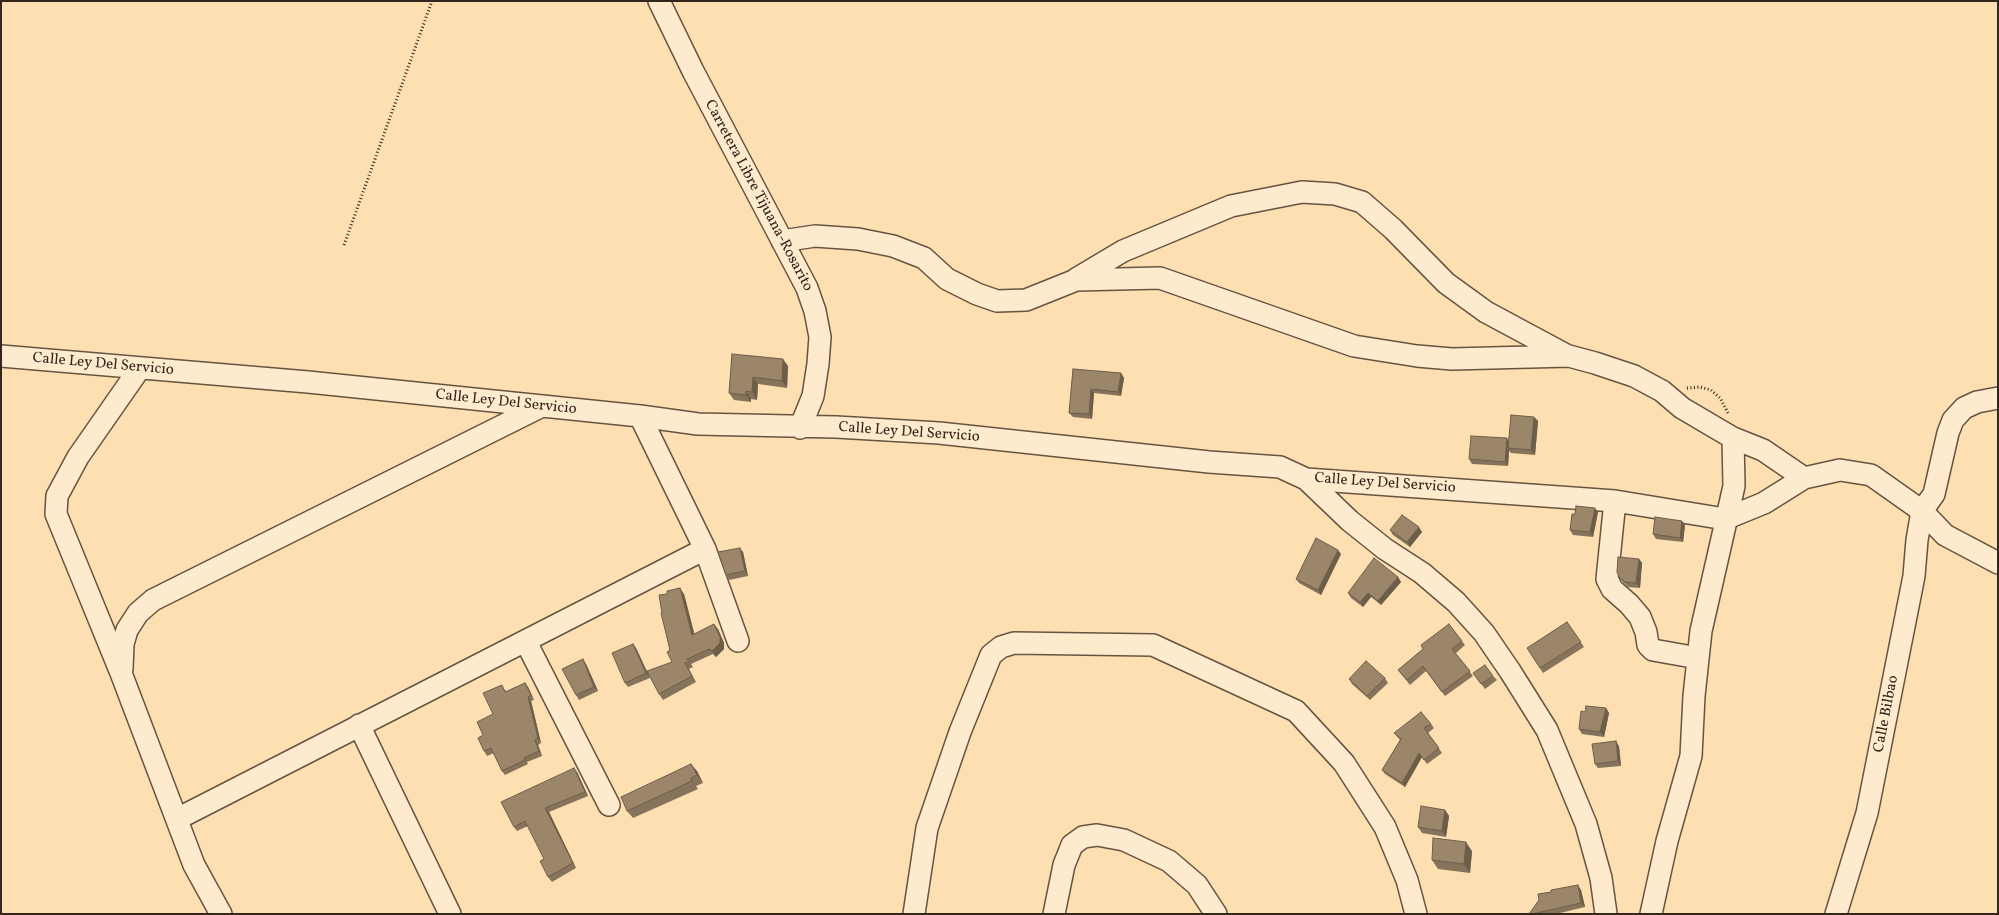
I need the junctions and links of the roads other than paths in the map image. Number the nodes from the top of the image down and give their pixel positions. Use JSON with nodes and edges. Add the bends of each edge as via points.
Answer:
{"nodes":[{"id":1,"x":659,"y":1,"type":"edge"},
{"id":2,"x":782,"y":241,"type":"junction"},
{"id":3,"x":1076,"y":280,"type":"junction"},
{"id":4,"x":1,"y":356,"type":"edge"},
{"id":5,"x":1569,"y":356,"type":"junction"},
{"id":6,"x":140,"y":368,"type":"junction"},
{"id":7,"x":1998,"y":398,"type":"edge"},
{"id":8,"x":540,"y":407,"type":"junction"},
{"id":9,"x":640,"y":416,"type":"junction"},
{"id":10,"x":800,"y":428,"type":"junction"},
{"id":11,"x":1733,"y":438,"type":"junction"},
{"id":12,"x":1804,"y":478,"type":"junction"},
{"id":13,"x":1306,"y":479,"type":"junction"},
{"id":14,"x":1614,"y":501,"type":"junction"},
{"id":15,"x":1922,"y":511,"type":"junction"},
{"id":16,"x":1726,"y":519,"type":"junction"},
{"id":17,"x":705,"y":549,"type":"junction"},
{"id":18,"x":1998,"y":562,"type":"edge"},
{"id":19,"x":738,"y":641,"type":"dead end"},
{"id":20,"x":526,"y":642,"type":"junction"},
{"id":21,"x":1698,"y":658,"type":"junction"},
{"id":22,"x":121,"y":673,"type":"junction"},
{"id":23,"x":359,"y":725,"type":"junction"},
{"id":24,"x":609,"y":805,"type":"dead end"},
{"id":25,"x":177,"y":819,"type":"junction"},
{"id":26,"x":221,"y":914,"type":"edge"},
{"id":27,"x":450,"y":914,"type":"edge"},
{"id":28,"x":914,"y":914,"type":"edge"},
{"id":29,"x":1054,"y":914,"type":"edge"},
{"id":30,"x":1216,"y":914,"type":"edge"},
{"id":31,"x":1416,"y":914,"type":"edge"},
{"id":32,"x":1606,"y":914,"type":"edge"},
{"id":33,"x":1651,"y":914,"type":"edge"},
{"id":34,"x":1836,"y":914,"type":"edge"}],
"edges":[{"from":1,"to":2,"type":"street","name":"Carretera Libre Tijuana-Rosarito"},
{"from":2,"to":3,"type":"street","via":[[815,236],[893,246],[924,258],[947,278],[997,301],[1026,300]]},
{"from":2,"to":10,"type":"street","name":"Carretera Libre Tijuana-Rosarito","via":[[807,288],[816,311],[820,337],[813,396]]},
{"from":3,"to":5,"type":"street","via":[[1160,278],[1354,346],[1452,359]]},
{"from":3,"to":5,"type":"street","via":[[1123,251],[1231,206],[1302,192],[1335,194],[1362,202],[1446,283],[1486,312]]},
{"from":4,"to":6,"type":"street","name":"Calle Ley Del Servicio"},
{"from":5,"to":11,"type":"street","via":[[1634,376]]},
{"from":6,"to":8,"type":"street","name":"Calle Ley Del Servicio"},
{"from":6,"to":22,"type":"street","via":[[78,458],[58,496],[56,514]]},
{"from":7,"to":15,"type":"street","via":[[1964,408],[1953,420],[1934,494]]},
{"from":8,"to":9,"type":"street","name":"Calle Ley Del Servicio"},
{"from":8,"to":22,"type":"street","via":[[153,600],[138,613],[127,630]]},
{"from":9,"to":10,"type":"street","name":"Calle Ley Del Servicio","via":[[698,424]]},
{"from":9,"to":17,"type":"street"},
{"from":10,"to":13,"type":"street","name":"Calle Ley Del Servicio","via":[[939,433],[1280,467]]},
{"from":11,"to":12,"type":"street","via":[[1763,450]]},
{"from":11,"to":16,"type":"street","via":[[1734,486]]},
{"from":12,"to":15,"type":"street","via":[[1840,470],[1871,475]]},
{"from":12,"to":16,"type":"street","via":[[1764,503]]},
{"from":13,"to":14,"type":"street","name":"Calle Ley Del Servicio"},
{"from":13,"to":32,"type":"street","via":[[1378,544],[1456,602],[1510,671],[1547,730],[1586,824],[1601,878]]},
{"from":14,"to":16,"type":"street","name":"Calle Ley Del Servicio"},
{"from":14,"to":21,"type":"street","via":[[1607,579],[1612,589],[1640,617],[1648,645],[1653,650]]},
{"from":15,"to":18,"type":"street","via":[[1945,535]]},
{"from":15,"to":34,"type":"street","name":"Calle Bilbao","via":[[1914,576],[1867,813]]},
{"from":16,"to":21,"type":"street"},
{"from":17,"to":19,"type":"street"},
{"from":17,"to":20,"type":"street"},
{"from":20,"to":23,"type":"street"},
{"from":20,"to":24,"type":"street"},
{"from":21,"to":33,"type":"street","via":[[1691,756]]},
{"from":22,"to":25,"type":"street"},
{"from":23,"to":25,"type":"street"},
{"from":23,"to":27,"type":"street"},
{"from":25,"to":26,"type":"street","via":[[194,865]]},
{"from":28,"to":31,"type":"street","via":[[927,828],[991,655],[1014,643],[1042,643],[1152,645],[1296,711],[1344,763],[1385,827],[1407,880]]},
{"from":29,"to":30,"type":"street","via":[[1064,865],[1072,845],[1083,837],[1097,835],[1124,840],[1169,861],[1197,885]]}]}
